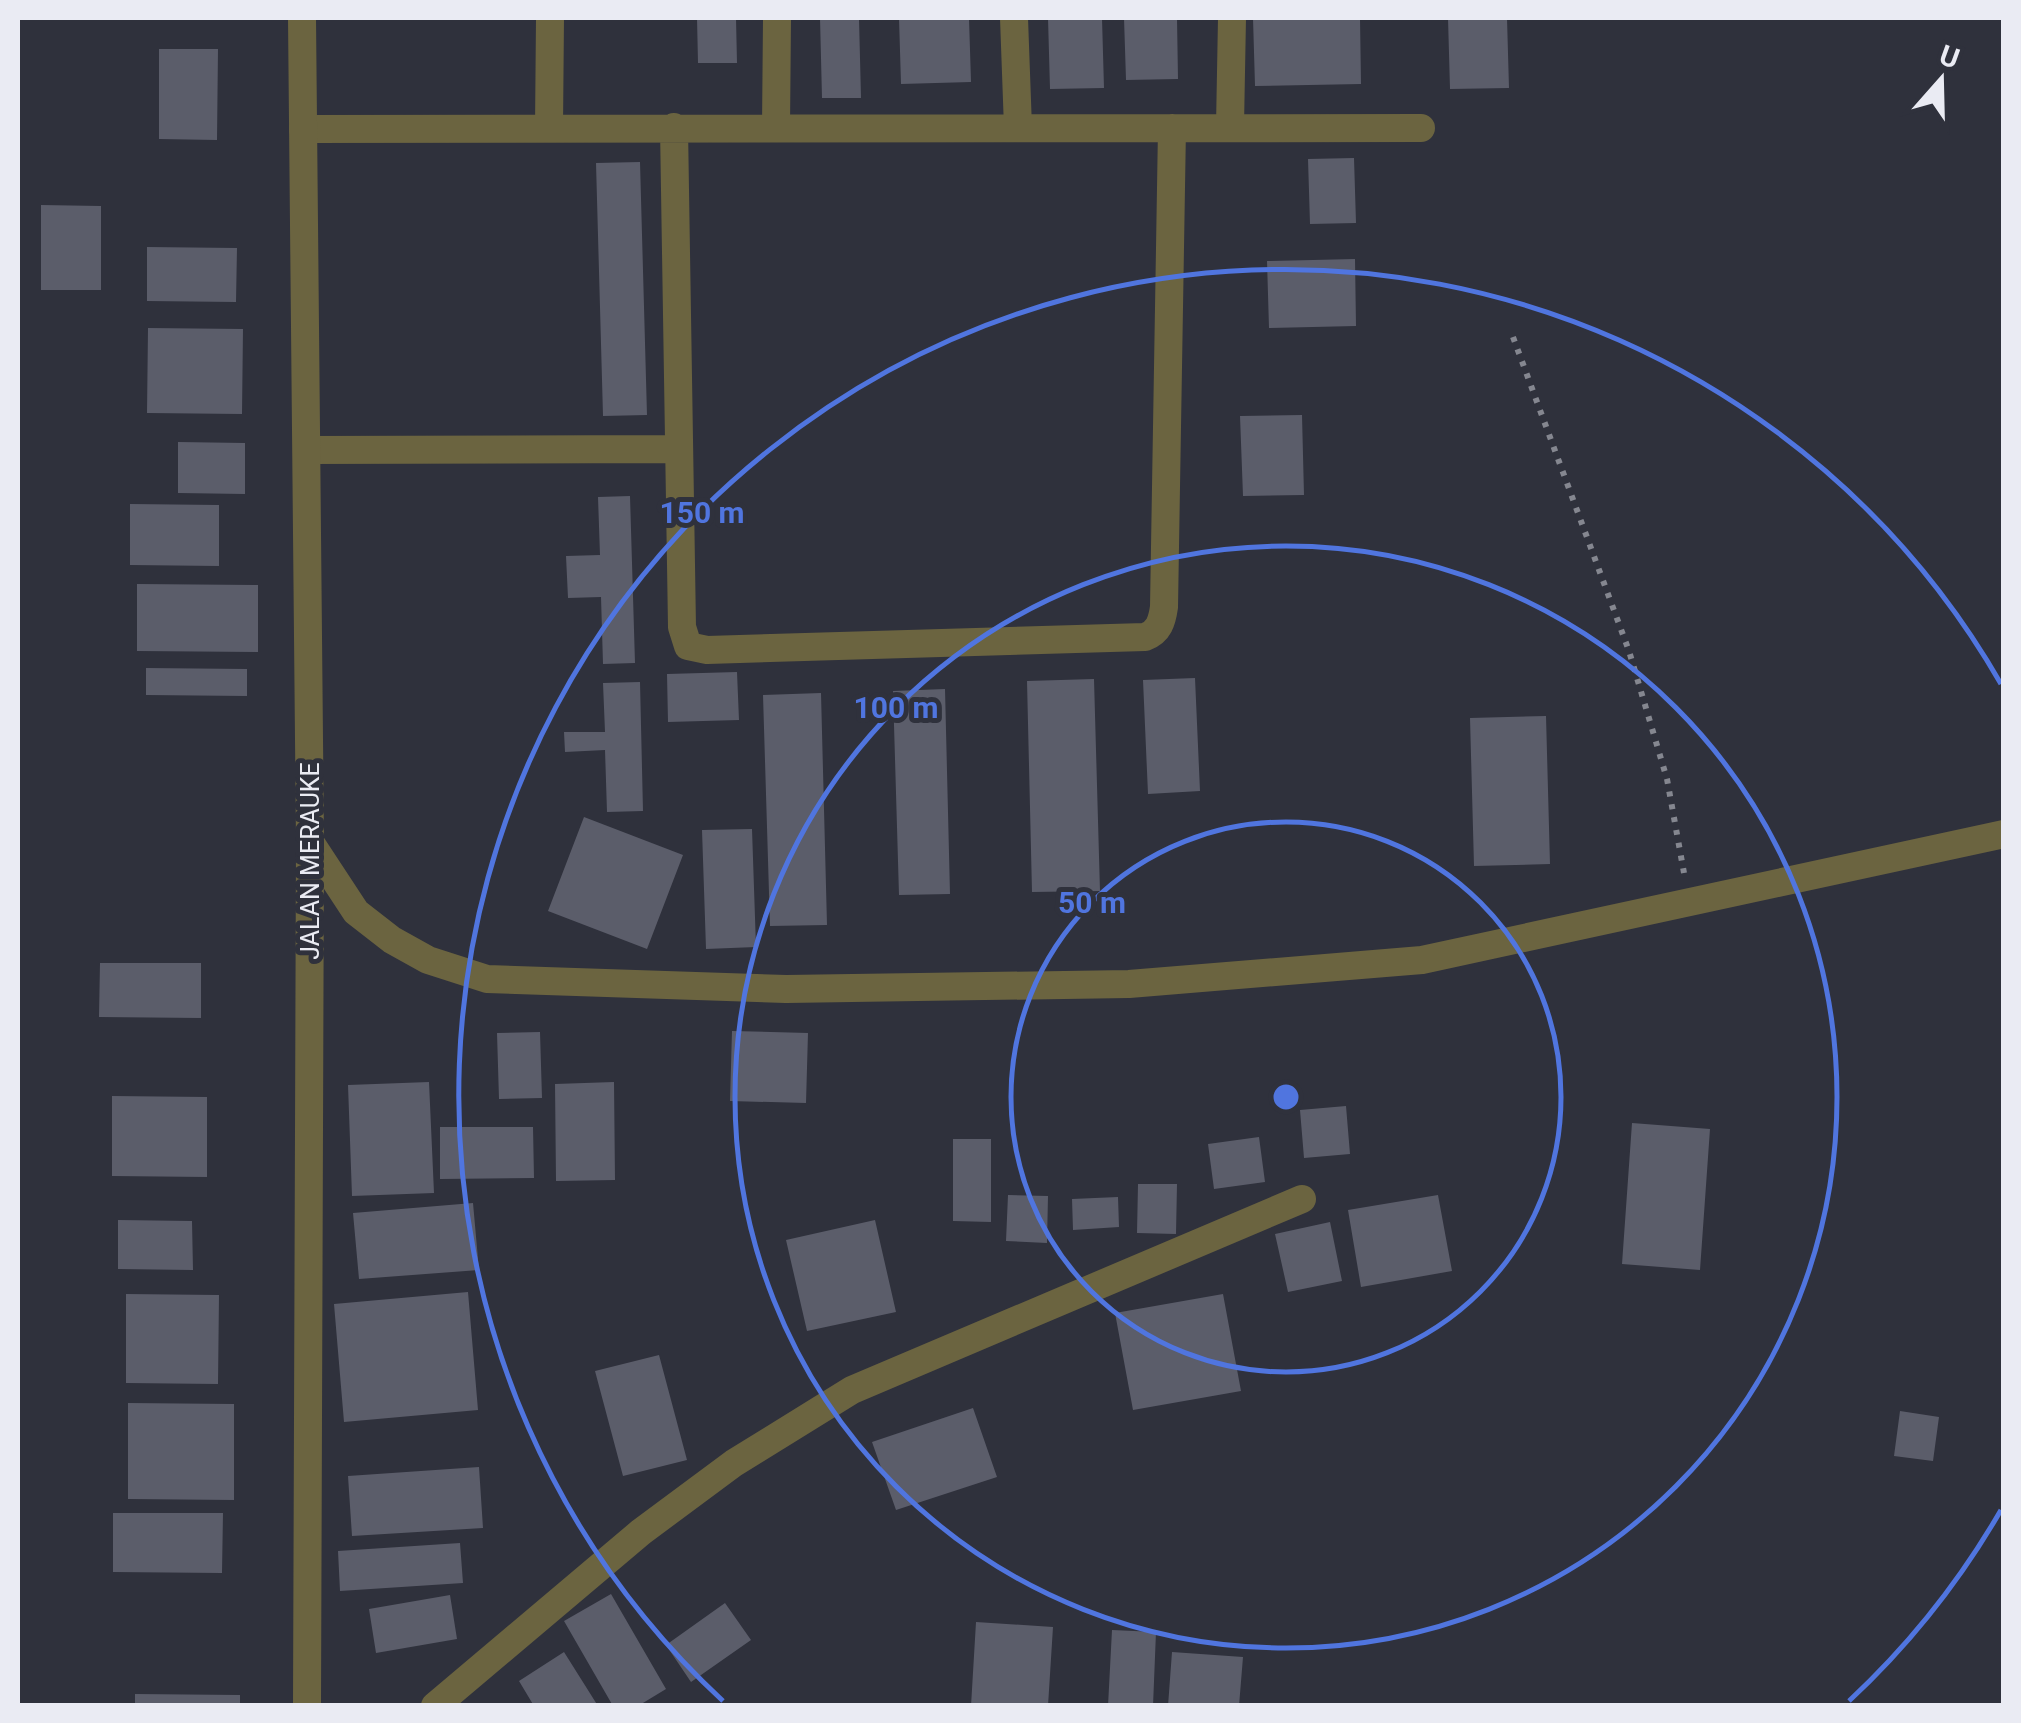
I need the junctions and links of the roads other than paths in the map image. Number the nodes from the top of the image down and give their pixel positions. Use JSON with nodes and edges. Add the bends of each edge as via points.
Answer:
{"nodes":[{"id":1,"x":302,"y":18,"type":"edge"},
{"id":2,"x":550,"y":18,"type":"edge"},
{"id":3,"x":777,"y":18,"type":"edge"},
{"id":4,"x":1014,"y":18,"type":"edge"},
{"id":5,"x":1232,"y":18,"type":"edge"},
{"id":6,"x":550,"y":126,"type":"junction"},
{"id":7,"x":1230,"y":126,"type":"junction"},
{"id":8,"x":674,"y":127,"type":"junction"},
{"id":9,"x":776,"y":127,"type":"junction"},
{"id":10,"x":304,"y":128,"type":"junction"},
{"id":11,"x":1018,"y":128,"type":"junction"},
{"id":12,"x":1172,"y":128,"type":"junction"},
{"id":13,"x":1421,"y":128,"type":"dead end"},
{"id":14,"x":678,"y":449,"type":"junction"},
{"id":15,"x":308,"y":450,"type":"junction"},
{"id":16,"x":2004,"y":834,"type":"edge"},
{"id":17,"x":310,"y":842,"type":"junction"},
{"id":18,"x":1302,"y":1198,"type":"dead end"},
{"id":19,"x":307,"y":1706,"type":"edge"},
{"id":20,"x":435,"y":1706,"type":"edge"}],
"edges":[{"from":1,"to":10,"type":"street","name":"JALAN MERAUKE"},
{"from":2,"to":6,"type":"street"},
{"from":3,"to":9,"type":"street"},
{"from":4,"to":11,"type":"street"},
{"from":5,"to":7,"type":"street"},
{"from":6,"to":8,"type":"street"},
{"from":6,"to":10,"type":"street"},
{"from":7,"to":12,"type":"street"},
{"from":7,"to":13,"type":"street"},
{"from":8,"to":9,"type":"street"},
{"from":8,"to":14,"type":"street"},
{"from":9,"to":11,"type":"street"},
{"from":10,"to":15,"type":"street","name":"JALAN MERAUKE"},
{"from":11,"to":12,"type":"street"},
{"from":12,"to":14,"type":"street","via":[[1164,607],[1153,634],[688,646],[682,627]]},
{"from":14,"to":15,"type":"street"},
{"from":15,"to":17,"type":"street","name":"JALAN MERAUKE"},
{"from":16,"to":17,"type":"street","via":[[1422,960],[1129,984],[786,989],[487,979],[392,940],[356,912]]},
{"from":17,"to":19,"type":"street","name":"JALAN MERAUKE"},
{"from":18,"to":20,"type":"street","via":[[852,1390],[656,1521]]}]}
